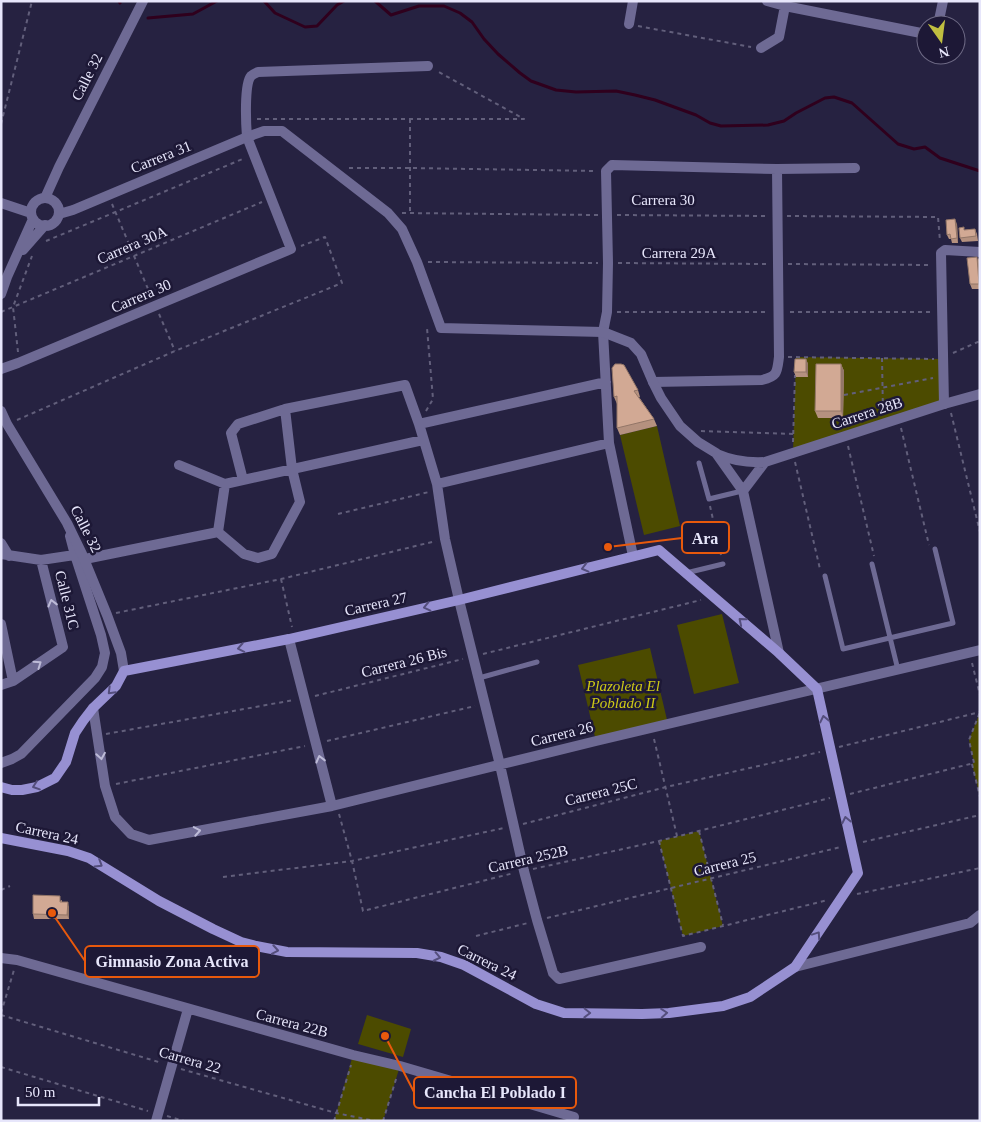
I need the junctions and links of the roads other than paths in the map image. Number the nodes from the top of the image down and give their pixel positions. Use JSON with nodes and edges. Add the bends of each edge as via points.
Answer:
{"nodes":[{"id":1,"x":143,"y":1,"type":"edge"},
{"id":2,"x":633,"y":1,"type":"edge"},
{"id":3,"x":944,"y":1,"type":"edge"},
{"id":4,"x":775,"y":3,"type":"edge"},
{"id":5,"x":940,"y":15,"type":"edge"},
{"id":6,"x":629,"y":24,"type":"road end"},
{"id":7,"x":916,"y":32,"type":"edge"},
{"id":8,"x":761,"y":48,"type":"road end"},
{"id":9,"x":428,"y":66,"type":"road end"},
{"id":10,"x":247,"y":137,"type":"junction"},
{"id":11,"x":855,"y":168,"type":"dead end"},
{"id":12,"x":776,"y":169,"type":"junction"},
{"id":13,"x":1,"y":204,"type":"edge"},
{"id":14,"x":54,"y":204,"type":"junction"},
{"id":15,"x":32,"y":213,"type":"junction"},
{"id":16,"x":45,"y":225,"type":"junction"},
{"id":17,"x":980,"y":252,"type":"edge"},
{"id":18,"x":15,"y":258,"type":"junction"},
{"id":19,"x":1,"y":294,"type":"edge"},
{"id":20,"x":603,"y":332,"type":"junction"},
{"id":21,"x":1,"y":369,"type":"edge"},
{"id":22,"x":606,"y":382,"type":"junction"},
{"id":23,"x":653,"y":382,"type":"junction"},
{"id":24,"x":980,"y":394,"type":"edge"},
{"id":25,"x":946,"y":403,"type":"junction"},
{"id":26,"x":286,"y":409,"type":"junction"},
{"id":27,"x":1,"y":411,"type":"edge"},
{"id":28,"x":419,"y":424,"type":"junction"},
{"id":29,"x":423,"y":440,"type":"junction"},
{"id":30,"x":609,"y":443,"type":"junction"},
{"id":31,"x":716,"y":453,"type":"junction"},
{"id":32,"x":765,"y":462,"type":"junction"},
{"id":33,"x":699,"y":463,"type":"dead end"},
{"id":34,"x":179,"y":465,"type":"dead end"},
{"id":35,"x":292,"y":469,"type":"junction"},
{"id":36,"x":244,"y":480,"type":"junction"},
{"id":37,"x":225,"y":484,"type":"junction"},
{"id":38,"x":438,"y":487,"type":"junction"},
{"id":39,"x":744,"y":491,"type":"junction"},
{"id":40,"x":218,"y":532,"type":"junction"},
{"id":41,"x":1,"y":543,"type":"edge"},
{"id":42,"x":933,"y":549,"type":"road end"},
{"id":43,"x":5,"y":555,"type":"edge"},
{"id":44,"x":81,"y":556,"type":"junction"},
{"id":45,"x":633,"y":556,"type":"junction"},
{"id":46,"x":42,"y":560,"type":"junction"},
{"id":47,"x":723,"y":564,"type":"road end"},
{"id":48,"x":874,"y":564,"type":"road end"},
{"id":49,"x":686,"y":573,"type":"junction"},
{"id":50,"x":823,"y":576,"type":"road end"},
{"id":51,"x":459,"y":600,"type":"junction"},
{"id":52,"x":1,"y":624,"type":"edge"},
{"id":53,"x":292,"y":638,"type":"junction"},
{"id":54,"x":890,"y":638,"type":"junction"},
{"id":55,"x":980,"y":650,"type":"edge"},
{"id":56,"x":779,"y":653,"type":"junction"},
{"id":57,"x":537,"y":662,"type":"dead end"},
{"id":58,"x":898,"y":670,"type":"junction"},
{"id":59,"x":124,"y":671,"type":"junction"},
{"id":60,"x":478,"y":678,"type":"junction"},
{"id":61,"x":13,"y":682,"type":"junction"},
{"id":62,"x":1,"y":685,"type":"edge"},
{"id":63,"x":817,"y":689,"type":"junction"},
{"id":64,"x":93,"y":708,"type":"junction"},
{"id":65,"x":1,"y":763,"type":"edge"},
{"id":66,"x":500,"y":765,"type":"junction"},
{"id":67,"x":1,"y":787,"type":"edge"},
{"id":68,"x":334,"y":805,"type":"junction"},
{"id":69,"x":1,"y":838,"type":"edge"},
{"id":70,"x":980,"y":915,"type":"edge"},
{"id":71,"x":701,"y":947,"type":"dead end"},
{"id":72,"x":1,"y":958,"type":"edge"},
{"id":73,"x":795,"y":967,"type":"junction"},
{"id":74,"x":188,"y":1009,"type":"junction"},
{"id":75,"x":157,"y":1117,"type":"edge"},
{"id":76,"x":574,"y":1119,"type":"edge"}],
"edges":[{"from":1,"to":14,"type":"street","name":"Calle 32","via":[[59,167]]},
{"from":2,"to":6,"type":"street"},
{"from":3,"to":5,"type":"street"},
{"from":4,"to":7,"type":"street"},
{"from":4,"to":8,"type":"street","via":[[779,37]]},
{"from":9,"to":10,"type":"street","via":[[258,72],[248,82]]},
{"from":10,"to":14,"type":"street","name":"Carrera 31","via":[[73,210]]},
{"from":10,"to":20,"type":"street","name":"Carrera 31","via":[[264,131],[282,131],[388,213],[402,229],[441,328]]},
{"from":10,"to":21,"type":"street","name":"Carrera 30","via":[[291,249]]},
{"from":11,"to":12,"type":"street"},
{"from":12,"to":20,"type":"street","via":[[612,165],[606,171],[608,263],[607,312]]},
{"from":12,"to":23,"type":"street","via":[[777,372],[772,378],[762,380]]},
{"from":13,"to":15,"type":"street"},
{"from":14,"to":15,"type":"street","via":[[37,200]]},
{"from":14,"to":16,"type":"street","via":[[54,222]]},
{"from":15,"to":16,"type":"street","via":[[40,225]]},
{"from":15,"to":18,"type":"street"},
{"from":16,"to":18,"type":"street"},
{"from":17,"to":25,"type":"street","via":[[945,250],[941,253]]},
{"from":18,"to":19,"type":"street"},
{"from":20,"to":22,"type":"street"},
{"from":20,"to":23,"type":"street","via":[[631,344],[641,354]]},
{"from":22,"to":28,"type":"street"},
{"from":22,"to":30,"type":"street"},
{"from":23,"to":31,"type":"street","via":[[680,426]]},
{"from":24,"to":25,"type":"street","name":"Carrera 28B"},
{"from":25,"to":32,"type":"street","name":"Carrera 28B"},
{"from":26,"to":28,"type":"street","via":[[405,385]]},
{"from":26,"to":35,"type":"street"},
{"from":26,"to":36,"type":"street","via":[[238,424],[231,433]]},
{"from":27,"to":44,"type":"street","name":"Calle 32","via":[[67,523]]},
{"from":28,"to":29,"type":"street"},
{"from":29,"to":35,"type":"street"},
{"from":29,"to":38,"type":"street"},
{"from":30,"to":38,"type":"street"},
{"from":30,"to":45,"type":"street"},
{"from":31,"to":32,"type":"street","name":"Carrera 28B","via":[[740,462]]},
{"from":31,"to":39,"type":"street"},
{"from":32,"to":39,"type":"street"},
{"from":33,"to":39,"type":"lane","via":[[709,499]]},
{"from":34,"to":37,"type":"street"},
{"from":35,"to":36,"type":"street"},
{"from":35,"to":40,"type":"street","via":[[300,502],[272,554],[258,558],[244,554]]},
{"from":36,"to":37,"type":"street"},
{"from":37,"to":40,"type":"street"},
{"from":38,"to":51,"type":"street","via":[[445,539]]},
{"from":39,"to":56,"type":"street"},
{"from":40,"to":44,"type":"street"},
{"from":41,"to":43,"type":"street"},
{"from":42,"to":54,"type":"lane","via":[[953,623]]},
{"from":43,"to":46,"type":"street"},
{"from":44,"to":46,"type":"street"},
{"from":44,"to":59,"type":"street","name":"Calle 32","via":[[107,615]]},
{"from":44,"to":65,"type":"street","via":[[105,652],[102,667],[21,754]]},
{"from":45,"to":49,"type":"main road","name":"Carrera 27","via":[[659,550]]},
{"from":45,"to":51,"type":"main road","name":"Carrera 27","one_way":true},
{"from":61,"to":46,"type":"street","name":"Calle 31C","one_way":true,"via":[[63,647]]},
{"from":47,"to":49,"type":"lane"},
{"from":48,"to":54,"type":"lane"},
{"from":56,"to":49,"type":"main road","one_way":true},
{"from":50,"to":54,"type":"lane","via":[[843,649]]},
{"from":51,"to":53,"type":"main road","name":"Carrera 27","one_way":true},
{"from":51,"to":60,"type":"street"},
{"from":52,"to":61,"type":"street"},
{"from":53,"to":59,"type":"main road","name":"Carrera 27","one_way":true},
{"from":68,"to":53,"type":"street","one_way":true,"via":[[304,698]]},
{"from":54,"to":58,"type":"lane"},
{"from":55,"to":58,"type":"street","name":"Carrera 26"},
{"from":56,"to":63,"type":"main road"},
{"from":57,"to":60,"type":"lane"},
{"from":58,"to":63,"type":"street","name":"Carrera 26"},
{"from":59,"to":64,"type":"main road","one_way":true,"via":[[116,686]]},
{"from":60,"to":66,"type":"street"},
{"from":61,"to":62,"type":"street"},
{"from":63,"to":66,"type":"street","name":"Carrera 26"},
{"from":73,"to":63,"type":"main road","name":"Carrera 24","one_way":true,"via":[[858,873]]},
{"from":64,"to":67,"type":"main road","one_way":true,"via":[[75,733],[66,762],[55,778],[22,790]]},
{"from":64,"to":68,"type":"street","name":"Carrera 26","one_way":true,"via":[[105,786],[115,816],[131,834],[149,840]]},
{"from":66,"to":68,"type":"street","name":"Carrera 26"},
{"from":66,"to":71,"type":"street","via":[[537,920],[553,973],[559,979]]},
{"from":69,"to":73,"type":"main road","name":"Carrera 24","one_way":true,"via":[[68,850],[89,858],[159,901],[241,942],[286,952],[417,953],[441,957],[464,965],[536,1004],[564,1012],[642,1014],[723,1006],[750,997]]},
{"from":70,"to":73,"type":"street","via":[[970,923]]},
{"from":72,"to":74,"type":"street","name":"Carrera 22B"},
{"from":74,"to":75,"type":"street"},
{"from":74,"to":76,"type":"street","name":"Carrera 22B","via":[[400,1066]]}]}
